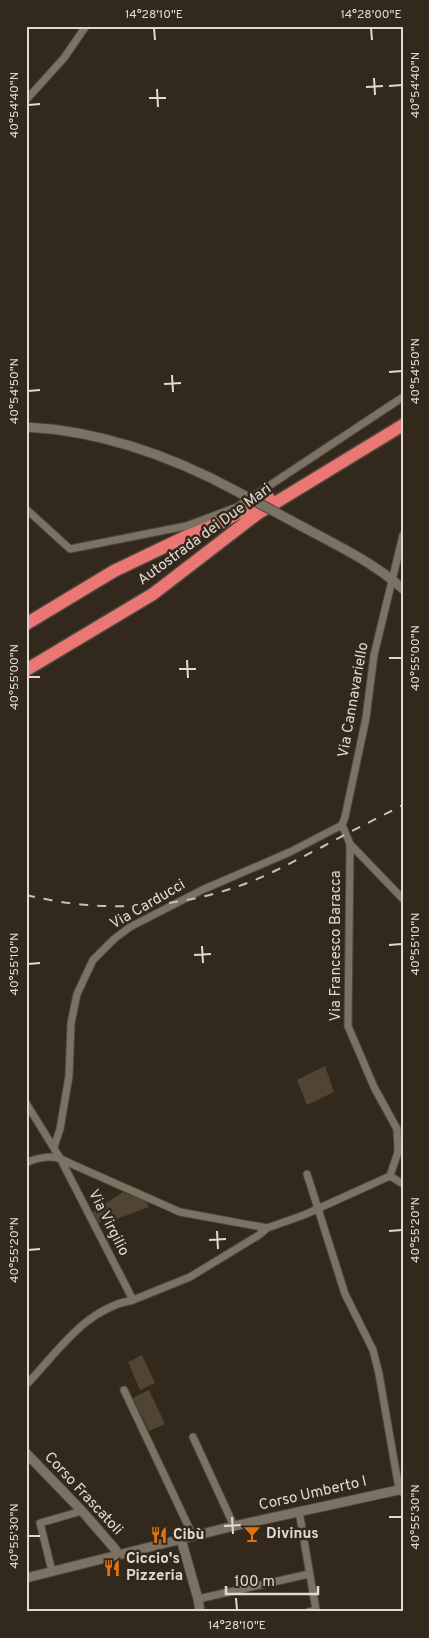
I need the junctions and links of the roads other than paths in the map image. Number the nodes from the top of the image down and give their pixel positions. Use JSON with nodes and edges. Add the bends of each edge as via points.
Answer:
{"nodes":[{"id":1,"x":86,"y":26,"type":"edge"},
{"id":2,"x":26,"y":100,"type":"edge"},
{"id":3,"x":403,"y":397,"type":"edge"},
{"id":4,"x":403,"y":416,"type":"edge"},
{"id":5,"x":403,"y":425,"type":"edge"},
{"id":6,"x":26,"y":427,"type":"edge"},
{"id":7,"x":26,"y":509,"type":"edge"},
{"id":8,"x":403,"y":535,"type":"edge"},
{"id":9,"x":392,"y":580,"type":"junction"},
{"id":10,"x":403,"y":589,"type":"edge"},
{"id":11,"x":26,"y":624,"type":"edge"},
{"id":12,"x":26,"y":670,"type":"edge"},
{"id":13,"x":342,"y":825,"type":"junction"},
{"id":14,"x":350,"y":844,"type":"junction"},
{"id":15,"x":403,"y":899,"type":"edge"},
{"id":16,"x":26,"y":1103,"type":"edge"},
{"id":17,"x":54,"y":1147,"type":"junction"},
{"id":18,"x":60,"y":1158,"type":"junction"},
{"id":19,"x":26,"y":1164,"type":"edge"},
{"id":20,"x":308,"y":1174,"type":"dead end"},
{"id":21,"x":390,"y":1176,"type":"junction"},
{"id":22,"x":403,"y":1184,"type":"edge"},
{"id":23,"x":319,"y":1208,"type":"junction"},
{"id":24,"x":267,"y":1228,"type":"junction"},
{"id":25,"x":132,"y":1300,"type":"junction"},
{"id":26,"x":26,"y":1385,"type":"edge"},
{"id":27,"x":124,"y":1390,"type":"dead end"},
{"id":28,"x":193,"y":1437,"type":"dead end"},
{"id":29,"x":26,"y":1452,"type":"edge"},
{"id":30,"x":402,"y":1490,"type":"edge"},
{"id":31,"x":82,"y":1511,"type":"junction"},
{"id":32,"x":299,"y":1511,"type":"junction"},
{"id":33,"x":234,"y":1526,"type":"junction"},
{"id":34,"x":194,"y":1536,"type":"junction"},
{"id":35,"x":181,"y":1539,"type":"junction"},
{"id":36,"x":118,"y":1554,"type":"junction"},
{"id":37,"x":52,"y":1572,"type":"junction"},
{"id":38,"x":309,"y":1574,"type":"junction"},
{"id":39,"x":26,"y":1578,"type":"edge"},
{"id":40,"x":198,"y":1599,"type":"junction"},
{"id":41,"x":200,"y":1612,"type":"edge"},
{"id":42,"x":308,"y":1612,"type":"edge"}],
"edges":[{"from":1,"to":2,"type":"street","via":[[64,58]]},
{"from":3,"to":7,"type":"street","via":[[237,507],[186,526],[70,549]]},
{"from":4,"to":11,"type":"highway","name":"Autostrada dei Due Mari","via":[[244,511],[114,571]]},
{"from":5,"to":12,"type":"highway","name":"Autostrada dei Due Mari","via":[[257,514],[152,594]]},
{"from":6,"to":9,"type":"street","bridge":true,"via":[[116,441],[192,468],[350,553]]},
{"from":8,"to":9,"type":"street","name":"Via Cannavariello"},
{"from":9,"to":10,"type":"street"},
{"from":9,"to":13,"type":"street","name":"Via Cannavariello","via":[[374,655],[357,765]]},
{"from":13,"to":14,"type":"street","name":"Via Francesco Baracca"},
{"from":13,"to":17,"type":"street","name":"Via Carducci","via":[[130,927],[94,960],[77,994],[71,1023],[68,1076]]},
{"from":14,"to":15,"type":"street"},
{"from":14,"to":21,"type":"street","name":"Via Francesco Baracca","via":[[348,1026],[396,1129],[398,1152]]},
{"from":16,"to":17,"type":"street","name":"Via Virgilio"},
{"from":17,"to":18,"type":"street","name":"Via Virgilio"},
{"from":18,"to":19,"type":"street","via":[[48,1157]]},
{"from":18,"to":24,"type":"street","via":[[180,1212]]},
{"from":18,"to":25,"type":"street","name":"Via Virgilio"},
{"from":20,"to":23,"type":"street"},
{"from":21,"to":22,"type":"street"},
{"from":21,"to":23,"type":"street"},
{"from":23,"to":24,"type":"street"},
{"from":23,"to":30,"type":"street","via":[[345,1294],[373,1350]]},
{"from":24,"to":25,"type":"street","via":[[205,1268]]},
{"from":25,"to":26,"type":"street","via":[[92,1316]]},
{"from":27,"to":34,"type":"street"},
{"from":28,"to":33,"type":"street"},
{"from":29,"to":31,"type":"street","name":"Corso Frascatoli"},
{"from":30,"to":32,"type":"street","name":"Corso Umberto I"},
{"from":31,"to":36,"type":"street","name":"Corso Frascatoli"},
{"from":31,"to":37,"type":"street","via":[[40,1523]]},
{"from":32,"to":33,"type":"street","name":"Corso Umberto I"},
{"from":32,"to":38,"type":"street"},
{"from":33,"to":34,"type":"street","name":"Corso Umberto I"},
{"from":34,"to":35,"type":"street","name":"Corso Umberto I"},
{"from":35,"to":36,"type":"street","name":"Corso Umberto I"},
{"from":35,"to":40,"type":"street"},
{"from":36,"to":37,"type":"street","name":"Corso Umberto I"},
{"from":37,"to":39,"type":"street","name":"Corso Umberto I"},
{"from":38,"to":40,"type":"street"},
{"from":38,"to":42,"type":"street","via":[[316,1610]]},
{"from":40,"to":41,"type":"street"}]}
